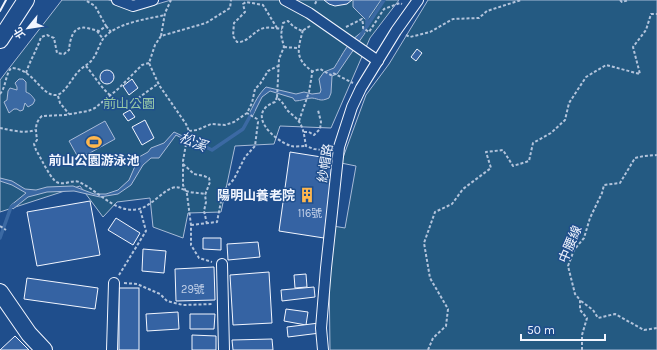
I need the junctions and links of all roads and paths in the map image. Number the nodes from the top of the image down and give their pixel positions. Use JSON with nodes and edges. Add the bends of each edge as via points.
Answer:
{"nodes":[{"id":1,"x":26,"y":0,"type":"edge"},
{"id":2,"x":85,"y":0,"type":"edge"},
{"id":3,"x":117,"y":0,"type":"edge"},
{"id":4,"x":153,"y":0,"type":"edge"},
{"id":5,"x":171,"y":0,"type":"edge"},
{"id":6,"x":231,"y":0,"type":"edge"},
{"id":7,"x":284,"y":0,"type":"edge"},
{"id":8,"x":418,"y":0,"type":"edge"},
{"id":9,"x":522,"y":0,"type":"edge"},
{"id":10,"x":620,"y":0,"type":"edge"},
{"id":11,"x":629,"y":0,"type":"edge"},
{"id":12,"x":410,"y":12,"type":"junction"},
{"id":13,"x":657,"y":14,"type":"edge"},
{"id":14,"x":165,"y":15,"type":"junction"},
{"id":15,"x":317,"y":20,"type":"junction"},
{"id":16,"x":352,"y":24,"type":"dead end"},
{"id":17,"x":106,"y":26,"type":"junction"},
{"id":18,"x":277,"y":28,"type":"junction"},
{"id":19,"x":282,"y":30,"type":"junction"},
{"id":20,"x":303,"y":30,"type":"junction"},
{"id":21,"x":396,"y":30,"type":"junction"},
{"id":22,"x":97,"y":31,"type":"junction"},
{"id":23,"x":111,"y":32,"type":"junction"},
{"id":24,"x":162,"y":36,"type":"junction"},
{"id":25,"x":103,"y":39,"type":"junction"},
{"id":26,"x":0,"y":40,"type":"edge"},
{"id":27,"x":284,"y":47,"type":"junction"},
{"id":28,"x":298,"y":48,"type":"junction"},
{"id":29,"x":378,"y":61,"type":"junction"},
{"id":30,"x":149,"y":63,"type":"junction"},
{"id":31,"x":86,"y":66,"type":"junction"},
{"id":32,"x":278,"y":66,"type":"junction"},
{"id":33,"x":311,"y":72,"type":"junction"},
{"id":34,"x":26,"y":73,"type":"junction"},
{"id":35,"x":158,"y":83,"type":"junction"},
{"id":36,"x":361,"y":88,"type":"junction"},
{"id":37,"x":0,"y":94,"type":"edge"},
{"id":38,"x":109,"y":95,"type":"junction"},
{"id":39,"x":58,"y":96,"type":"junction"},
{"id":40,"x":277,"y":96,"type":"junction"},
{"id":41,"x":318,"y":110,"type":"dead end"},
{"id":42,"x":248,"y":113,"type":"junction"},
{"id":43,"x":70,"y":114,"type":"junction"},
{"id":44,"x":298,"y":121,"type":"junction"},
{"id":45,"x":0,"y":128,"type":"edge"},
{"id":46,"x":36,"y":130,"type":"junction"},
{"id":47,"x":189,"y":131,"type":"junction"},
{"id":48,"x":304,"y":132,"type":"junction"},
{"id":49,"x":188,"y":135,"type":"dead end"},
{"id":50,"x":186,"y":144,"type":"dead end"},
{"id":51,"x":306,"y":146,"type":"junction"},
{"id":52,"x":338,"y":153,"type":"junction"},
{"id":53,"x":657,"y":155,"type":"edge"},
{"id":54,"x":183,"y":164,"type":"junction"},
{"id":55,"x":185,"y":190,"type":"junction"},
{"id":56,"x":205,"y":194,"type":"junction"},
{"id":57,"x":140,"y":209,"type":"junction"},
{"id":58,"x":207,"y":224,"type":"junction"},
{"id":59,"x":191,"y":225,"type":"junction"},
{"id":60,"x":0,"y":226,"type":"edge"},
{"id":61,"x":6,"y":230,"type":"dead end"},
{"id":62,"x":222,"y":264,"type":"joint"},
{"id":63,"x":114,"y":283,"type":"junction"},
{"id":64,"x":0,"y":292,"type":"edge"},
{"id":65,"x":580,"y":300,"type":"junction"},
{"id":66,"x":223,"y":304,"type":"junction"},
{"id":67,"x":657,"y":328,"type":"edge"},
{"id":68,"x":44,"y":350,"type":"edge"},
{"id":69,"x":112,"y":350,"type":"edge"},
{"id":70,"x":224,"y":350,"type":"edge"},
{"id":71,"x":323,"y":350,"type":"edge"},
{"id":72,"x":428,"y":350,"type":"edge"},
{"id":73,"x":582,"y":350,"type":"edge"}],
"edges":[{"from":1,"to":26,"type":"main road"},
{"from":2,"to":17,"type":"path","via":[[95,6]]},
{"from":3,"to":4,"type":"street","via":[[133,6]]},
{"from":5,"to":14,"type":"path"},
{"from":6,"to":24,"type":"path","via":[[230,8],[206,23]]},
{"from":7,"to":15,"type":"street"},
{"from":8,"to":12,"type":"street","name":"紗帽路"},
{"from":9,"to":21,"type":"path","via":[[487,11],[479,18],[453,19],[430,32],[410,36]]},
{"from":10,"to":11,"type":"path"},
{"from":12,"to":16,"type":"path","via":[[400,3],[384,9],[369,32],[362,28],[362,19]]},
{"from":12,"to":21,"type":"street","name":"紗帽路"},
{"from":13,"to":72,"type":"path","via":[[651,14],[646,30],[634,47],[640,74],[606,65],[586,77],[569,103],[565,120],[551,133],[533,143],[529,161],[513,166],[503,150],[486,152],[490,168],[463,189],[452,204],[435,212],[424,243],[430,278],[448,309],[446,326],[433,338]]},
{"from":14,"to":23,"type":"path","via":[[117,28]]},
{"from":14,"to":24,"type":"path"},
{"from":15,"to":20,"type":"path"},
{"from":15,"to":29,"type":"street"},
{"from":17,"to":22,"type":"path"},
{"from":17,"to":23,"type":"path"},
{"from":18,"to":18,"type":"path","via":[[260,30],[240,43],[236,42],[233,36],[234,23],[245,12],[243,4],[246,2],[263,5]]},
{"from":18,"to":19,"type":"path"},
{"from":19,"to":20,"type":"path","via":[[283,23],[288,21],[294,28]]},
{"from":19,"to":27,"type":"path"},
{"from":20,"to":28,"type":"path"},
{"from":21,"to":29,"type":"street","name":"紗帽路"},
{"from":22,"to":25,"type":"path"},
{"from":22,"to":34,"type":"path","via":[[85,27],[74,31],[69,41],[69,50],[64,54],[57,53],[54,38],[47,35],[41,37]]},
{"from":23,"to":25,"type":"path"},
{"from":24,"to":30,"type":"path","via":[[155,45]]},
{"from":25,"to":31,"type":"path"},
{"from":27,"to":28,"type":"path"},
{"from":27,"to":32,"type":"path"},
{"from":28,"to":33,"type":"path","via":[[301,62]]},
{"from":29,"to":36,"type":"street","name":"紗帽路"},
{"from":30,"to":35,"type":"path"},
{"from":30,"to":38,"type":"path","via":[[142,66]]},
{"from":31,"to":38,"type":"path"},
{"from":31,"to":39,"type":"path","via":[[79,70]]},
{"from":32,"to":40,"type":"path"},
{"from":32,"to":42,"type":"path","via":[[268,71],[262,79],[255,90]]},
{"from":33,"to":36,"type":"path","via":[[320,69],[331,75],[333,73]]},
{"from":33,"to":44,"type":"path","via":[[309,92]]},
{"from":34,"to":37,"type":"path","via":[[11,68]]},
{"from":34,"to":39,"type":"path","via":[[36,80],[46,93]]},
{"from":35,"to":38,"type":"path","via":[[130,104],[124,104]]},
{"from":35,"to":47,"type":"path"},
{"from":36,"to":52,"type":"street","name":"紗帽路","via":[[352,106]]},
{"from":38,"to":43,"type":"path","via":[[95,108]]},
{"from":39,"to":43,"type":"path","via":[[60,103]]},
{"from":40,"to":44,"type":"path"},
{"from":40,"to":51,"type":"path","via":[[274,102],[261,112],[261,120],[276,139],[291,146]]},
{"from":41,"to":48,"type":"path","via":[[320,129],[314,135]]},
{"from":42,"to":47,"type":"path","via":[[234,122],[211,124]]},
{"from":42,"to":58,"type":"path","via":[[258,122],[256,146],[245,157],[234,179],[226,188],[217,222]]},
{"from":43,"to":46,"type":"path","via":[[42,116]]},
{"from":44,"to":48,"type":"path"},
{"from":45,"to":46,"type":"path","via":[[26,132]]},
{"from":46,"to":57,"type":"path","via":[[36,150],[56,181],[61,184],[78,182],[122,208]]},
{"from":47,"to":49,"type":"path"},
{"from":48,"to":51,"type":"path"},
{"from":50,"to":54,"type":"path"},
{"from":51,"to":52,"type":"path"},
{"from":52,"to":71,"type":"street","name":"紗帽路","via":[[321,328]]},
{"from":53,"to":65,"type":"path","name":"中腰線","via":[[635,158],[620,183],[604,185],[584,238],[574,250],[568,266],[575,294]]},
{"from":54,"to":55,"type":"path"},
{"from":54,"to":56,"type":"path","via":[[194,174],[209,178]]},
{"from":55,"to":56,"type":"path"},
{"from":55,"to":57,"type":"path","via":[[172,188]]},
{"from":55,"to":59,"type":"path"},
{"from":56,"to":58,"type":"path","via":[[204,211]]},
{"from":57,"to":63,"type":"path","via":[[146,231]]},
{"from":58,"to":59,"type":"path"},
{"from":59,"to":62,"type":"path","via":[[191,245],[199,258]]},
{"from":60,"to":61,"type":"path"},
{"from":62,"to":66,"type":"street"},
{"from":63,"to":66,"type":"path","via":[[137,284],[160,294],[167,301],[183,306]]},
{"from":63,"to":69,"type":"street"},
{"from":64,"to":68,"type":"main road","via":[[29,334]]},
{"from":65,"to":67,"type":"path","via":[[593,310],[598,318],[615,314],[644,330]]},
{"from":65,"to":73,"type":"path","name":"中腰線","via":[[580,310],[586,318]]},
{"from":66,"to":70,"type":"street"}]}
